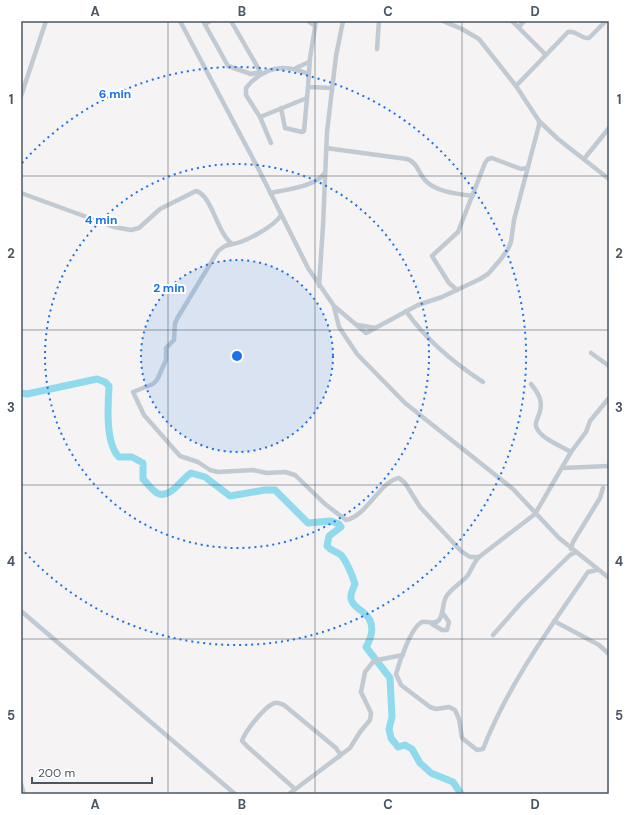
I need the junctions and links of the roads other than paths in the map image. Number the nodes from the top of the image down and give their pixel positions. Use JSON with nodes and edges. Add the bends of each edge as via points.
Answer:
{"nodes":[{"id":1,"x":46,"y":21,"type":"edge"},
{"id":2,"x":180,"y":21,"type":"edge"},
{"id":3,"x":210,"y":21,"type":"edge"},
{"id":4,"x":231,"y":21,"type":"edge"},
{"id":5,"x":308,"y":21,"type":"edge"},
{"id":6,"x":343,"y":21,"type":"edge"},
{"id":7,"x":379,"y":21,"type":"edge"},
{"id":8,"x":443,"y":21,"type":"edge"},
{"id":9,"x":512,"y":21,"type":"edge"},
{"id":10,"x":524,"y":21,"type":"edge"},
{"id":11,"x":606,"y":21,"type":"edge"},
{"id":12,"x":204,"y":22,"type":"edge"},
{"id":13,"x":316,"y":24,"type":"edge"},
{"id":14,"x":519,"y":27,"type":"junction"},
{"id":15,"x":377,"y":49,"type":"dead end"},
{"id":16,"x":546,"y":55,"type":"junction"},
{"id":17,"x":309,"y":62,"type":"junction"},
{"id":18,"x":296,"y":68,"type":"junction"},
{"id":19,"x":261,"y":73,"type":"junction"},
{"id":20,"x":308,"y":74,"type":"junction"},
{"id":21,"x":516,"y":86,"type":"junction"},
{"id":22,"x":308,"y":87,"type":"junction"},
{"id":23,"x":332,"y":88,"type":"junction"},
{"id":24,"x":21,"y":96,"type":"edge"},
{"id":25,"x":307,"y":98,"type":"junction"},
{"id":26,"x":281,"y":108,"type":"junction"},
{"id":27,"x":260,"y":117,"type":"junction"},
{"id":28,"x":539,"y":121,"type":"junction"},
{"id":29,"x":609,"y":128,"type":"edge"},
{"id":30,"x":271,"y":143,"type":"dead end"},
{"id":31,"x":326,"y":148,"type":"junction"},
{"id":32,"x":584,"y":159,"type":"junction"},
{"id":33,"x":527,"y":168,"type":"junction"},
{"id":34,"x":325,"y":172,"type":"junction"},
{"id":35,"x":609,"y":179,"type":"edge"},
{"id":36,"x":21,"y":192,"type":"edge"},
{"id":37,"x":270,"y":193,"type":"junction"},
{"id":38,"x":473,"y":196,"type":"junction"},
{"id":39,"x":281,"y":215,"type":"junction"},
{"id":40,"x":278,"y":221,"type":"junction"},
{"id":41,"x":285,"y":223,"type":"junction"},
{"id":42,"x":232,"y":244,"type":"junction"},
{"id":43,"x":319,"y":286,"type":"junction"},
{"id":44,"x":457,"y":290,"type":"junction"},
{"id":45,"x":334,"y":306,"type":"junction"},
{"id":46,"x":406,"y":311,"type":"junction"},
{"id":47,"x":591,"y":353,"type":"dead end"},
{"id":48,"x":609,"y":366,"type":"edge"},
{"id":49,"x":483,"y":382,"type":"dead end"},
{"id":50,"x":531,"y":384,"type":"dead end"},
{"id":51,"x":609,"y":398,"type":"edge"},
{"id":52,"x":571,"y":452,"type":"junction"},
{"id":53,"x":609,"y":466,"type":"edge"},
{"id":54,"x":562,"y":468,"type":"junction"},
{"id":55,"x":603,"y":488,"type":"dead end"},
{"id":56,"x":535,"y":514,"type":"junction"},
{"id":57,"x":574,"y":550,"type":"junction"},
{"id":58,"x":479,"y":557,"type":"junction"},
{"id":59,"x":597,"y":570,"type":"junction"},
{"id":60,"x":609,"y":578,"type":"edge"},
{"id":61,"x":21,"y":611,"type":"edge"},
{"id":62,"x":442,"y":612,"type":"junction"},
{"id":63,"x":554,"y":621,"type":"junction"},
{"id":64,"x":432,"y":624,"type":"junction"},
{"id":65,"x":492,"y":636,"type":"dead end"},
{"id":66,"x":609,"y":654,"type":"edge"},
{"id":67,"x":403,"y":655,"type":"junction"},
{"id":68,"x":339,"y":757,"type":"junction"},
{"id":69,"x":21,"y":784,"type":"edge"},
{"id":70,"x":295,"y":789,"type":"junction"},
{"id":71,"x":24,"y":794,"type":"edge"},
{"id":72,"x":235,"y":794,"type":"edge"},
{"id":73,"x":289,"y":794,"type":"edge"}],
"edges":[{"from":1,"to":24,"type":"street"},
{"from":2,"to":37,"type":"street"},
{"from":3,"to":12,"type":"street"},
{"from":4,"to":19,"type":"street"},
{"from":5,"to":13,"type":"street"},
{"from":6,"to":23,"type":"street"},
{"from":7,"to":15,"type":"street"},
{"from":8,"to":21,"type":"street","via":[[462,28],[479,39]]},
{"from":9,"to":14,"type":"street"},
{"from":10,"to":14,"type":"street"},
{"from":11,"to":16,"type":"street","via":[[589,38],[583,38],[572,31],[568,32]]},
{"from":12,"to":19,"type":"street","via":[[228,66],[251,74]]},
{"from":13,"to":17,"type":"street"},
{"from":14,"to":16,"type":"street"},
{"from":16,"to":21,"type":"street"},
{"from":17,"to":18,"type":"street"},
{"from":17,"to":20,"type":"street"},
{"from":18,"to":19,"type":"street","via":[[275,68]]},
{"from":18,"to":20,"type":"street"},
{"from":19,"to":27,"type":"street","via":[[251,81],[245,91]]},
{"from":20,"to":22,"type":"street"},
{"from":21,"to":28,"type":"street"},
{"from":22,"to":23,"type":"street"},
{"from":22,"to":25,"type":"street"},
{"from":23,"to":31,"type":"street"},
{"from":25,"to":26,"type":"street"},
{"from":25,"to":26,"type":"street","via":[[302,132],[285,128]]},
{"from":26,"to":27,"type":"street"},
{"from":27,"to":30,"type":"street"},
{"from":28,"to":32,"type":"street"},
{"from":28,"to":33,"type":"street"},
{"from":29,"to":32,"type":"street"},
{"from":31,"to":34,"type":"street"},
{"from":31,"to":38,"type":"street","via":[[378,153],[407,159],[415,163],[424,179],[433,186]]},
{"from":32,"to":35,"type":"street"},
{"from":33,"to":38,"type":"street","via":[[521,169],[492,158],[488,159]]},
{"from":33,"to":44,"type":"street","via":[[508,249],[488,274]]},
{"from":34,"to":37,"type":"street","via":[[321,178],[310,183]]},
{"from":34,"to":43,"type":"street"},
{"from":36,"to":42,"type":"street","via":[[114,227],[131,230],[139,228],[160,209],[196,191],[204,197],[224,235]]},
{"from":37,"to":39,"type":"street"},
{"from":38,"to":44,"type":"street","via":[[458,232],[432,256],[449,283]]},
{"from":39,"to":40,"type":"street"},
{"from":39,"to":41,"type":"street"},
{"from":40,"to":41,"type":"street"},
{"from":40,"to":42,"type":"street","via":[[245,240]]},
{"from":41,"to":43,"type":"street"},
{"from":42,"to":58,"type":"street","via":[[218,251],[178,317],[174,340],[166,348],[166,360],[157,380],[133,392],[144,415],[180,456],[218,472],[253,470],[295,475],[346,520],[354,517],[387,484],[399,478],[420,507],[461,551],[470,557]]},
{"from":43,"to":45,"type":"street"},
{"from":44,"to":46,"type":"street"},
{"from":45,"to":46,"type":"street","via":[[358,325],[375,328]]},
{"from":45,"to":56,"type":"street","via":[[339,327],[366,364],[416,412],[513,489],[528,503]]},
{"from":46,"to":49,"type":"street","via":[[432,342],[454,362]]},
{"from":47,"to":48,"type":"street"},
{"from":50,"to":52,"type":"street","via":[[540,398],[542,407],[536,427],[541,434]]},
{"from":51,"to":52,"type":"street","via":[[590,421],[586,432]]},
{"from":52,"to":54,"type":"street"},
{"from":53,"to":54,"type":"street"},
{"from":54,"to":56,"type":"street"},
{"from":55,"to":57,"type":"street","via":[[600,498],[573,542]]},
{"from":56,"to":57,"type":"street"},
{"from":56,"to":58,"type":"street"},
{"from":57,"to":59,"type":"street"},
{"from":57,"to":65,"type":"street"},
{"from":58,"to":62,"type":"street","via":[[469,574],[446,597]]},
{"from":59,"to":60,"type":"street"},
{"from":59,"to":63,"type":"street","via":[[588,572]]},
{"from":61,"to":72,"type":"street"},
{"from":62,"to":64,"type":"street","via":[[440,619]]},
{"from":62,"to":64,"type":"street","via":[[449,622],[447,630]]},
{"from":63,"to":66,"type":"street","via":[[599,645]]},
{"from":63,"to":67,"type":"street","via":[[502,704],[483,749],[480,750],[462,738],[455,710],[449,706],[436,709],[430,707],[401,685],[396,674]]},
{"from":64,"to":67,"type":"street","via":[[425,621],[420,623],[413,631]]},
{"from":67,"to":68,"type":"street","via":[[377,660],[369,666],[361,684],[361,692],[371,717],[350,748]]},
{"from":68,"to":70,"type":"street"},
{"from":68,"to":70,"type":"street","via":[[336,748],[284,705],[277,703],[270,706],[255,721],[242,741]]},
{"from":69,"to":71,"type":"street"},
{"from":70,"to":73,"type":"street"}]}
